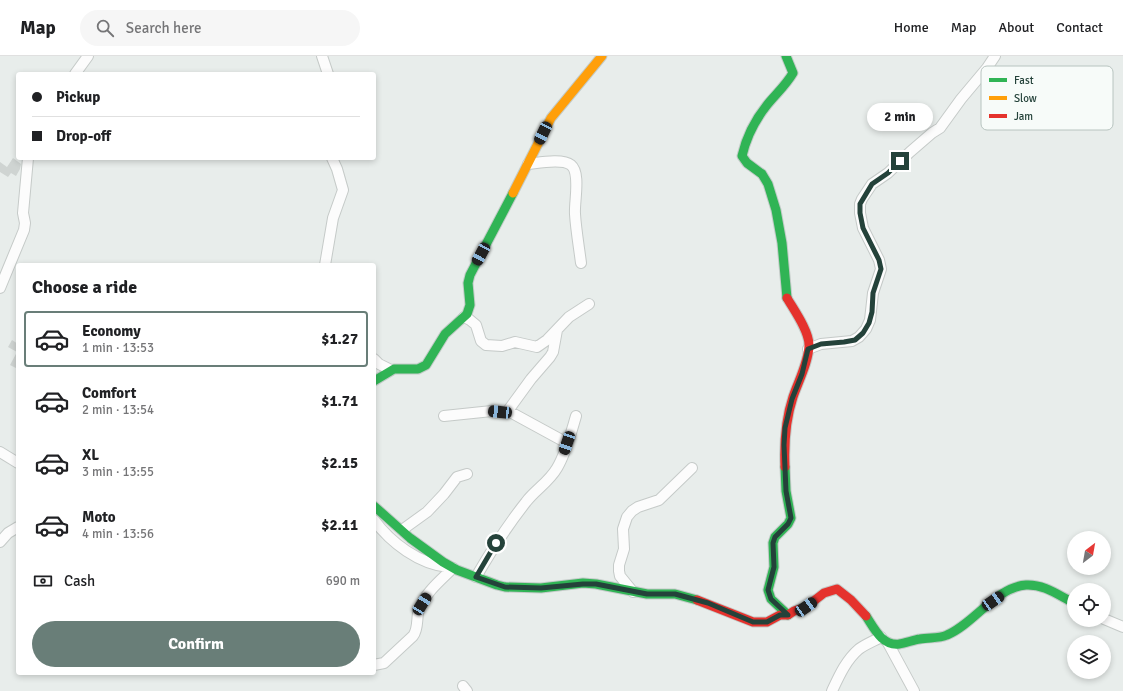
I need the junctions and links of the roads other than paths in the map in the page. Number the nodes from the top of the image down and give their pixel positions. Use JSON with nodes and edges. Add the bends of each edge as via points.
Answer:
{"nodes":[{"id":1,"x":88,"y":56,"type":"edge"},
{"id":2,"x":322,"y":56,"type":"edge"},
{"id":3,"x":602,"y":56,"type":"edge"},
{"id":4,"x":786,"y":56,"type":"edge"},
{"id":5,"x":995,"y":56,"type":"edge"},
{"id":6,"x":988,"y":66,"type":"edge"},
{"id":7,"x":76,"y":72,"type":"edge"},
{"id":8,"x":327,"y":72,"type":"edge"},
{"id":9,"x":981,"y":75,"type":"edge"},
{"id":10,"x":28,"y":160,"type":"edge"},
{"id":11,"x":333,"y":160,"type":"edge"},
{"id":12,"x":528,"y":164,"type":"junction"},
{"id":13,"x":325,"y":263,"type":"edge"},
{"id":14,"x":581,"y":263,"type":"dead end"},
{"id":15,"x":0,"y":288,"type":"edge"},
{"id":16,"x":589,"y":304,"type":"dead end"},
{"id":17,"x":464,"y":318,"type":"junction"},
{"id":18,"x":557,"y":330,"type":"junction"},
{"id":19,"x":808,"y":349,"type":"junction"},
{"id":20,"x":376,"y":361,"type":"edge"},
{"id":21,"x":392,"y":370,"type":"junction"},
{"id":22,"x":376,"y":380,"type":"edge"},
{"id":23,"x":508,"y":412,"type":"junction"},
{"id":24,"x":444,"y":416,"type":"dead end"},
{"id":25,"x":576,"y":416,"type":"dead end"},
{"id":26,"x":567,"y":443,"type":"junction"},
{"id":27,"x":1,"y":455,"type":"edge"},
{"id":28,"x":16,"y":462,"type":"edge"},
{"id":29,"x":692,"y":468,"type":"dead end"},
{"id":30,"x":468,"y":474,"type":"dead end"},
{"id":31,"x":376,"y":508,"type":"edge"},
{"id":32,"x":376,"y":522,"type":"edge"},
{"id":33,"x":16,"y":528,"type":"edge"},
{"id":34,"x":402,"y":530,"type":"junction"},
{"id":35,"x":0,"y":542,"type":"edge"},
{"id":36,"x":452,"y":568,"type":"junction"},
{"id":37,"x":620,"y":575,"type":"junction"},
{"id":38,"x":476,"y":577,"type":"junction"},
{"id":39,"x":596,"y":584,"type":"junction"},
{"id":40,"x":633,"y":592,"type":"junction"},
{"id":41,"x":1067,"y":600,"type":"edge"},
{"id":42,"x":788,"y":615,"type":"junction"},
{"id":43,"x":1111,"y":622,"type":"edge"},
{"id":44,"x":1123,"y":627,"type":"edge"},
{"id":45,"x":885,"y":640,"type":"junction"},
{"id":46,"x":376,"y":664,"type":"edge"},
{"id":47,"x":832,"y":691,"type":"edge"},
{"id":48,"x":914,"y":691,"type":"edge"}],
"edges":[{"from":1,"to":7,"type":"street"},
{"from":2,"to":8,"type":"street"},
{"from":3,"to":12,"type":"street","via":[[552,118]]},
{"from":4,"to":19,"type":"street","via":[[793,73],[791,78],[756,120],[742,156],[762,174],[768,184],[782,244],[787,297],[807,335]]},
{"from":5,"to":6,"type":"street"},
{"from":9,"to":19,"type":"street","via":[[940,128],[872,184],[862,199],[860,208],[863,228],[881,269],[866,329],[852,341],[821,344]]},
{"from":10,"to":15,"type":"street","via":[[22,213],[24,230]]},
{"from":11,"to":13,"type":"street","via":[[343,190],[333,218]]},
{"from":12,"to":14,"type":"street","via":[[565,163],[574,169],[575,215]]},
{"from":12,"to":17,"type":"street","via":[[470,275],[470,305]]},
{"from":16,"to":18,"type":"street","via":[[569,317]]},
{"from":17,"to":18,"type":"street","via":[[476,325],[482,343],[488,346],[502,346],[514,342],[536,347]]},
{"from":17,"to":21,"type":"street","via":[[445,334],[423,368]]},
{"from":18,"to":23,"type":"street","via":[[553,352]]},
{"from":19,"to":42,"type":"street","via":[[785,428],[786,491],[791,518],[773,543],[774,567],[768,590],[771,599]]},
{"from":20,"to":21,"type":"street"},
{"from":21,"to":22,"type":"street"},
{"from":23,"to":24,"type":"street","via":[[485,411]]},
{"from":23,"to":26,"type":"street"},
{"from":25,"to":26,"type":"street"},
{"from":26,"to":38,"type":"street","via":[[556,470],[513,518]]},
{"from":27,"to":28,"type":"street"},
{"from":29,"to":37,"type":"street","via":[[660,500],[638,507],[629,514],[623,529],[625,547],[619,565]]},
{"from":30,"to":34,"type":"street","via":[[457,477],[427,512]]},
{"from":31,"to":34,"type":"street"},
{"from":32,"to":36,"type":"street","via":[[409,553],[440,567]]},
{"from":33,"to":35,"type":"street"},
{"from":34,"to":36,"type":"street"},
{"from":36,"to":38,"type":"street"},
{"from":36,"to":46,"type":"street","via":[[434,586],[422,604],[413,636],[384,663]]},
{"from":37,"to":39,"type":"street"},
{"from":37,"to":40,"type":"street"},
{"from":38,"to":39,"type":"street","via":[[497,585],[517,588]]},
{"from":39,"to":40,"type":"street"},
{"from":40,"to":42,"type":"street","via":[[680,595],[708,603],[753,622],[767,622],[780,615]]},
{"from":41,"to":45,"type":"street","via":[[1039,586],[1014,588],[947,636],[896,645]]},
{"from":42,"to":45,"type":"street","via":[[792,611],[806,607],[829,590],[837,589],[864,614]]},
{"from":43,"to":44,"type":"street"},
{"from":45,"to":47,"type":"street","via":[[860,649],[842,670]]},
{"from":45,"to":48,"type":"street"}]}
